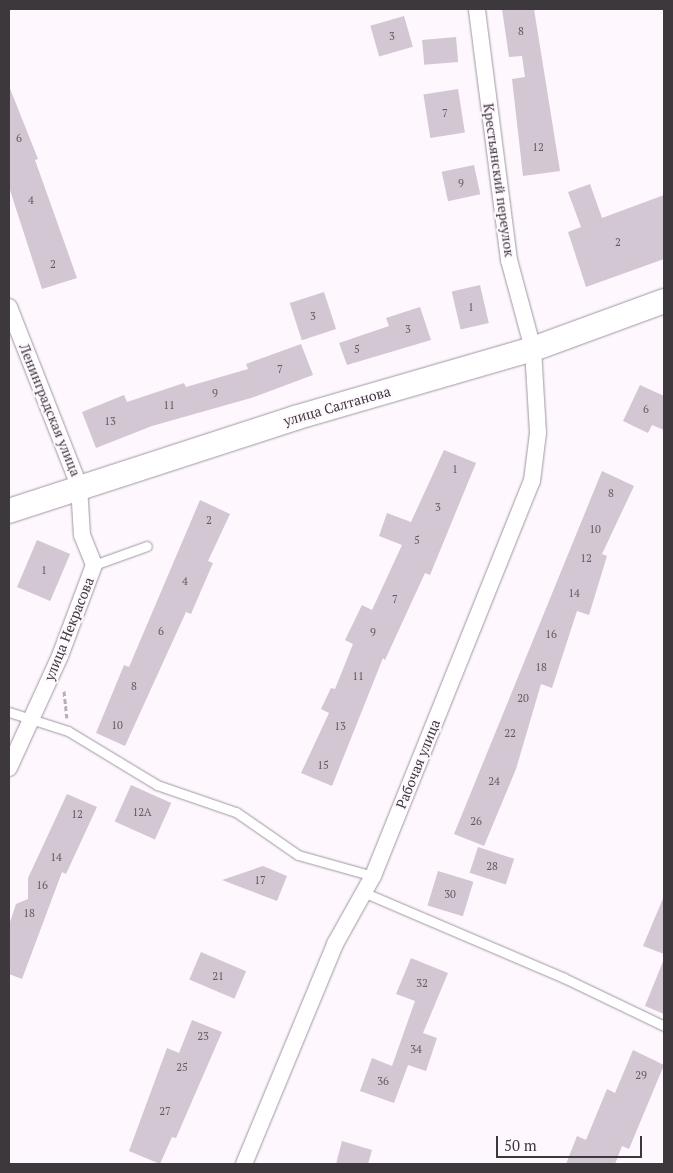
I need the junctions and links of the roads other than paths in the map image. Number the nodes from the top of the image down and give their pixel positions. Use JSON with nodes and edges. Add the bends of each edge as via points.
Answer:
{"nodes":[{"id":1,"x":477,"y":9,"type":"edge"},
{"id":2,"x":664,"y":301,"type":"edge"},
{"id":3,"x":9,"y":307,"type":"edge"},
{"id":4,"x":533,"y":349,"type":"junction"},
{"id":5,"x":80,"y":486,"type":"junction"},
{"id":6,"x":9,"y":510,"type":"edge"},
{"id":7,"x":147,"y":546,"type":"dead end"},
{"id":8,"x":94,"y":565,"type":"junction"},
{"id":9,"x":9,"y":712,"type":"edge"},
{"id":10,"x":29,"y":720,"type":"junction"},
{"id":11,"x":9,"y":768,"type":"edge"},
{"id":12,"x":373,"y":876,"type":"junction"},
{"id":13,"x":365,"y":893,"type":"junction"},
{"id":14,"x":664,"y":1026,"type":"edge"},
{"id":15,"x":244,"y":1164,"type":"edge"}],
"edges":[{"from":1,"to":4,"type":"street","name":"Крестьянский переулок","via":[[509,260]]},
{"from":2,"to":4,"type":"main road","name":"улица Салтанова"},
{"from":3,"to":5,"type":"street","name":"Ленинградская улица"},
{"from":4,"to":5,"type":"main road","name":"улица Салтанова","via":[[294,418]]},
{"from":4,"to":12,"type":"street","name":"Рабочая улица","via":[[538,433],[532,481]]},
{"from":5,"to":6,"type":"main road","name":"улица Салтанова"},
{"from":5,"to":8,"type":"street","name":"улица Некрасова","via":[[82,535]]},
{"from":7,"to":8,"type":"lane"},
{"from":8,"to":10,"type":"street","name":"улица Некрасова","via":[[60,656]]},
{"from":9,"to":10,"type":"lane"},
{"from":10,"to":11,"type":"street","name":"улица Некрасова"},
{"from":10,"to":12,"type":"lane","via":[[68,731],[157,785],[236,812],[298,855]]},
{"from":12,"to":13,"type":"street","name":"Рабочая улица"},
{"from":13,"to":14,"type":"lane","via":[[564,978]]},
{"from":13,"to":15,"type":"street","name":"Рабочая улица","via":[[335,944]]}]}
